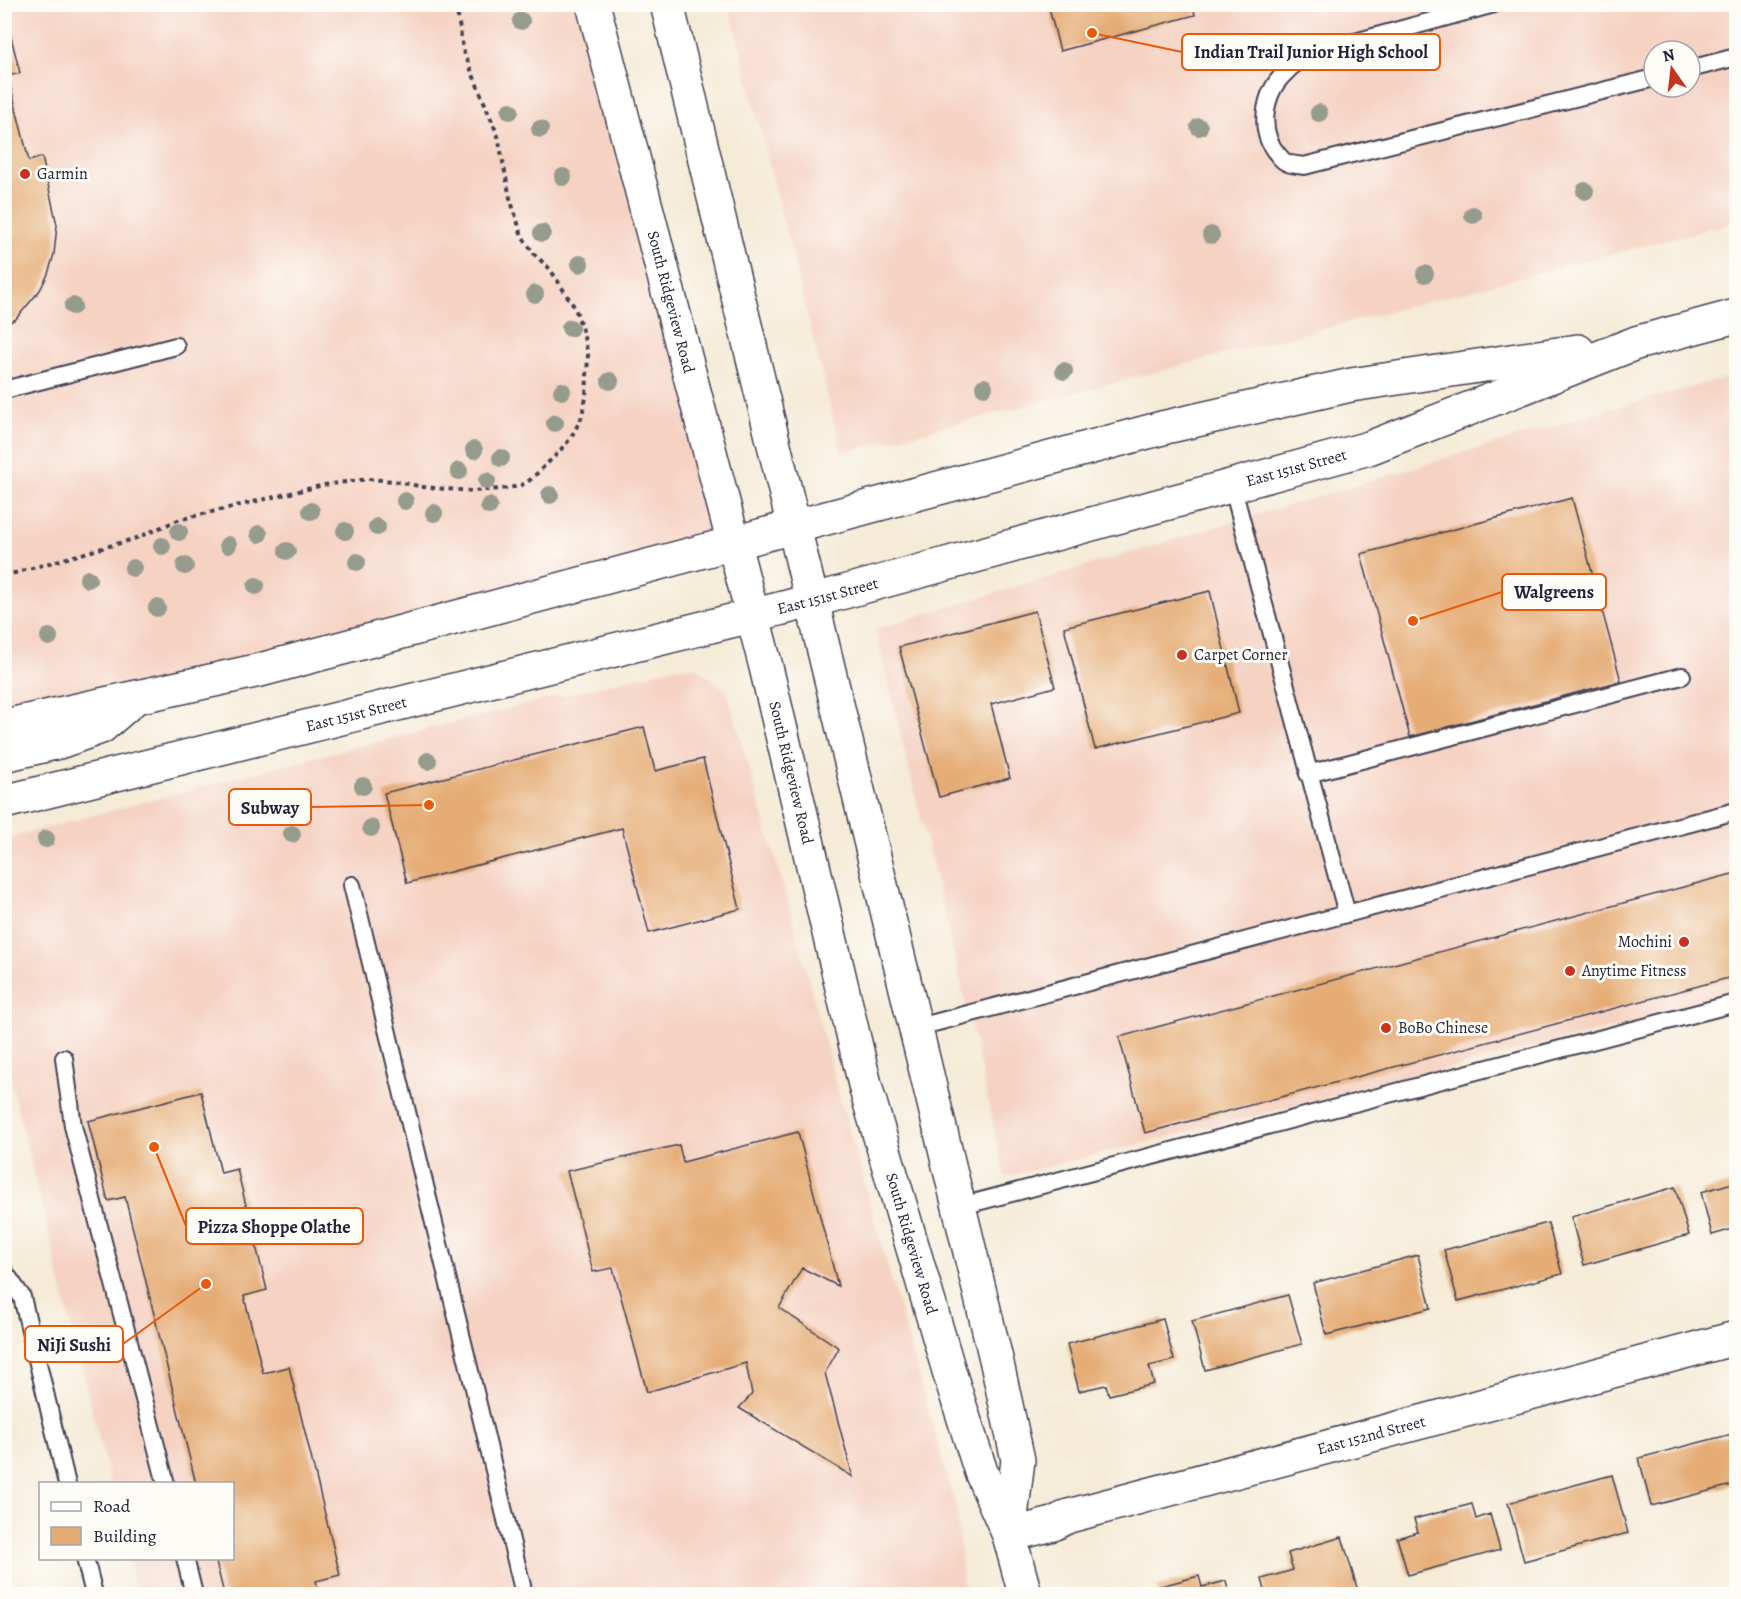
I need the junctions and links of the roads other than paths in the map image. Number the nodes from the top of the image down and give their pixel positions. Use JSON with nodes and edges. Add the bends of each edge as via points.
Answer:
{"nodes":[{"id":1,"x":593,"y":4,"type":"edge"},
{"id":2,"x":667,"y":4,"type":"edge"},
{"id":3,"x":1494,"y":4,"type":"edge"},
{"id":4,"x":1737,"y":57,"type":"edge"},
{"id":5,"x":1702,"y":66,"type":"edge"},
{"id":6,"x":1642,"y":81,"type":"edge"},
{"id":7,"x":1737,"y":316,"type":"edge"},
{"id":8,"x":1636,"y":343,"type":"junction"},
{"id":9,"x":176,"y":346,"type":"dead end"},
{"id":10,"x":4,"y":390,"type":"edge"},
{"id":11,"x":1232,"y":485,"type":"junction"},
{"id":12,"x":794,"y":527,"type":"junction"},
{"id":13,"x":733,"y":543,"type":"junction"},
{"id":14,"x":811,"y":601,"type":"junction"},
{"id":15,"x":752,"y":616,"type":"junction"},
{"id":16,"x":1682,"y":676,"type":"dead end"},
{"id":17,"x":136,"y":697,"type":"junction"},
{"id":18,"x":4,"y":726,"type":"edge"},
{"id":19,"x":4,"y":755,"type":"edge"},
{"id":20,"x":1308,"y":774,"type":"junction"},
{"id":21,"x":4,"y":802,"type":"edge"},
{"id":22,"x":1737,"y":811,"type":"edge"},
{"id":23,"x":352,"y":885,"type":"dead end"},
{"id":24,"x":1347,"y":914,"type":"junction"},
{"id":25,"x":1737,"y":1003,"type":"edge"},
{"id":26,"x":915,"y":1028,"type":"junction"},
{"id":27,"x":64,"y":1058,"type":"dead end"},
{"id":28,"x":958,"y":1207,"type":"junction"},
{"id":29,"x":4,"y":1271,"type":"edge"},
{"id":30,"x":1737,"y":1338,"type":"edge"},
{"id":31,"x":67,"y":1482,"type":"edge"},
{"id":32,"x":165,"y":1482,"type":"edge"},
{"id":33,"x":1009,"y":1534,"type":"junction"},
{"id":34,"x":86,"y":1560,"type":"edge"},
{"id":35,"x":186,"y":1560,"type":"edge"},
{"id":36,"x":94,"y":1594,"type":"edge"},
{"id":37,"x":194,"y":1594,"type":"edge"},
{"id":38,"x":524,"y":1594,"type":"edge"},
{"id":39,"x":1025,"y":1594,"type":"edge"}],
"edges":[{"from":1,"to":13,"type":"main road","name":"South Ridgeview Road"},
{"from":2,"to":12,"type":"main road","name":"South Ridgeview Road"},
{"from":3,"to":6,"type":"lane","via":[[1304,58],[1285,73],[1270,95],[1265,130],[1273,149],[1285,162],[1304,166]]},
{"from":4,"to":5,"type":"lane"},
{"from":7,"to":8,"type":"main road","name":"East 151st Street"},
{"from":8,"to":11,"type":"main road","name":"East 151st Street","via":[[1369,448]]},
{"from":8,"to":12,"type":"main road","name":"East 151st Street","via":[[1351,385],[1166,427]]},
{"from":9,"to":10,"type":"lane"},
{"from":11,"to":14,"type":"main road","name":"East 151st Street"},
{"from":11,"to":20,"type":"lane"},
{"from":12,"to":13,"type":"main road","name":"East 151st Street"},
{"from":12,"to":14,"type":"main road","name":"South Ridgeview Road"},
{"from":13,"to":15,"type":"main road","name":"South Ridgeview Road"},
{"from":13,"to":17,"type":"main road","name":"East 151st Street","via":[[260,669]]},
{"from":14,"to":15,"type":"main road","name":"East 151st Street"},
{"from":14,"to":26,"type":"main road","name":"South Ridgeview Road"},
{"from":15,"to":21,"type":"main road","name":"East 151st Street"},
{"from":15,"to":33,"type":"main road","name":"South Ridgeview Road","via":[[866,1089],[981,1472]]},
{"from":16,"to":20,"type":"lane"},
{"from":17,"to":18,"type":"main road","name":"East 151st Street"},
{"from":17,"to":19,"type":"main road","via":[[101,727]]},
{"from":20,"to":24,"type":"lane"},
{"from":22,"to":24,"type":"lane"},
{"from":23,"to":38,"type":"lane"},
{"from":24,"to":26,"type":"lane"},
{"from":25,"to":28,"type":"lane"},
{"from":26,"to":28,"type":"main road","name":"South Ridgeview Road"},
{"from":27,"to":32,"type":"lane","via":[[73,1126]]},
{"from":28,"to":33,"type":"main road","name":"South Ridgeview Road","via":[[1018,1460]]},
{"from":29,"to":31,"type":"lane","via":[[22,1297]]},
{"from":30,"to":33,"type":"main road","name":"East 152nd Street"},
{"from":33,"to":39,"type":"main road","name":"South Ridgeview Road"},
{"from":34,"to":36,"type":"lane"},
{"from":35,"to":37,"type":"lane"}]}
